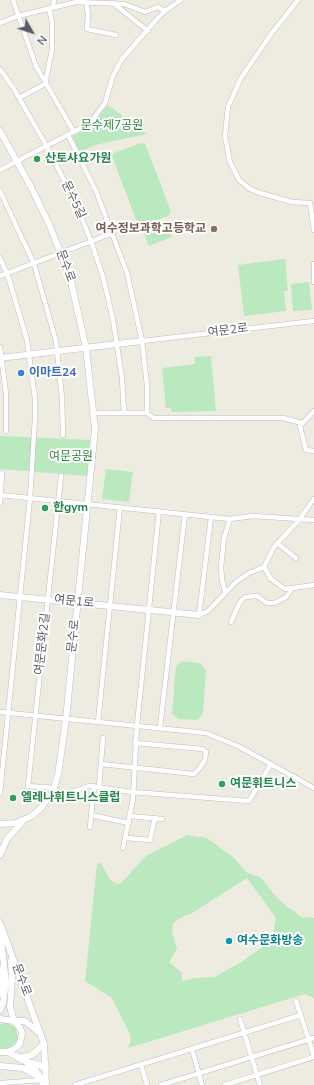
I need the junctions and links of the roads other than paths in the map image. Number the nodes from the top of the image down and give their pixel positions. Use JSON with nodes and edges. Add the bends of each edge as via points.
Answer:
{"nodes":[{"id":1,"x":13,"y":0,"type":"edge"},
{"id":2,"x":54,"y":0,"type":"edge"},
{"id":3,"x":181,"y":0,"type":"edge"},
{"id":4,"x":298,"y":0,"type":"edge"},
{"id":5,"x":76,"y":1,"type":"edge"},
{"id":6,"x":86,"y":2,"type":"junction"},
{"id":7,"x":111,"y":2,"type":"edge"},
{"id":8,"x":51,"y":8,"type":"junction"},
{"id":9,"x":166,"y":11,"type":"junction"},
{"id":10,"x":18,"y":16,"type":"junction"},
{"id":11,"x":0,"y":22,"type":"edge"},
{"id":12,"x":148,"y":31,"type":"junction"},
{"id":13,"x":116,"y":35,"type":"dead end"},
{"id":14,"x":0,"y":69,"type":"edge"},
{"id":15,"x":45,"y":84,"type":"junction"},
{"id":16,"x":19,"y":98,"type":"junction"},
{"id":17,"x":74,"y":132,"type":"junction"},
{"id":18,"x":1,"y":134,"type":"edge"},
{"id":19,"x":68,"y":135,"type":"junction"},
{"id":20,"x":46,"y":145,"type":"junction"},
{"id":21,"x":18,"y":161,"type":"junction"},
{"id":22,"x":0,"y":170,"type":"edge"},
{"id":23,"x":0,"y":191,"type":"edge"},
{"id":24,"x":312,"y":203,"type":"edge"},
{"id":25,"x":314,"y":230,"type":"edge"},
{"id":26,"x":113,"y":233,"type":"junction"},
{"id":27,"x":91,"y":241,"type":"junction"},
{"id":28,"x":61,"y":254,"type":"junction"},
{"id":29,"x":0,"y":258,"type":"edge"},
{"id":30,"x":34,"y":264,"type":"junction"},
{"id":31,"x":314,"y":264,"type":"edge"},
{"id":32,"x":7,"y":274,"type":"junction"},
{"id":33,"x":0,"y":276,"type":"edge"},
{"id":34,"x":314,"y":282,"type":"edge"},
{"id":35,"x":314,"y":321,"type":"edge"},
{"id":36,"x":142,"y":341,"type":"junction"},
{"id":37,"x":118,"y":344,"type":"junction"},
{"id":38,"x":0,"y":347,"type":"edge"},
{"id":39,"x":86,"y":348,"type":"junction"},
{"id":40,"x":57,"y":351,"type":"junction"},
{"id":41,"x":30,"y":354,"type":"junction"},
{"id":42,"x":1,"y":358,"type":"edge"},
{"id":43,"x":314,"y":411,"type":"edge"},
{"id":44,"x":94,"y":413,"type":"junction"},
{"id":45,"x":124,"y":413,"type":"junction"},
{"id":46,"x":147,"y":413,"type":"junction"},
{"id":47,"x":302,"y":422,"type":"junction"},
{"id":48,"x":6,"y":431,"type":"dead end"},
{"id":49,"x":63,"y":436,"type":"dead end"},
{"id":50,"x":314,"y":451,"type":"edge"},
{"id":51,"x":2,"y":473,"type":"dead end"},
{"id":52,"x":61,"y":476,"type":"dead end"},
{"id":53,"x":0,"y":495,"type":"edge"},
{"id":54,"x":30,"y":498,"type":"junction"},
{"id":55,"x":314,"y":499,"type":"edge"},
{"id":56,"x":58,"y":501,"type":"junction"},
{"id":57,"x":0,"y":503,"type":"edge"},
{"id":58,"x":88,"y":503,"type":"junction"},
{"id":59,"x":120,"y":507,"type":"junction"},
{"id":60,"x":159,"y":511,"type":"junction"},
{"id":61,"x":185,"y":514,"type":"junction"},
{"id":62,"x":212,"y":517,"type":"junction"},
{"id":63,"x":230,"y":519,"type":"junction"},
{"id":64,"x":299,"y":520,"type":"junction"},
{"id":65,"x":314,"y":520,"type":"edge"},
{"id":66,"x":277,"y":543,"type":"junction"},
{"id":67,"x":296,"y":558,"type":"dead end"},
{"id":68,"x":264,"y":567,"type":"junction"},
{"id":69,"x":314,"y":585,"type":"edge"},
{"id":70,"x":292,"y":589,"type":"junction"},
{"id":71,"x":225,"y":591,"type":"junction"},
{"id":72,"x":0,"y":595,"type":"edge"},
{"id":73,"x":19,"y":596,"type":"junction"},
{"id":74,"x":48,"y":599,"type":"junction"},
{"id":75,"x":78,"y":602,"type":"junction"},
{"id":76,"x":110,"y":606,"type":"junction"},
{"id":77,"x":148,"y":610,"type":"junction"},
{"id":78,"x":174,"y":613,"type":"junction"},
{"id":79,"x":199,"y":615,"type":"junction"},
{"id":80,"x":231,"y":622,"type":"dead end"},
{"id":81,"x":0,"y":712,"type":"edge"},
{"id":82,"x":8,"y":713,"type":"junction"},
{"id":83,"x":36,"y":715,"type":"junction"},
{"id":84,"x":66,"y":719,"type":"junction"},
{"id":85,"x":98,"y":722,"type":"junction"},
{"id":86,"x":137,"y":725,"type":"junction"},
{"id":87,"x":160,"y":727,"type":"junction"},
{"id":88,"x":103,"y":738,"type":"dead end"},
{"id":89,"x":136,"y":743,"type":"junction"},
{"id":90,"x":101,"y":764,"type":"junction"},
{"id":91,"x":271,"y":764,"type":"junction"},
{"id":92,"x":134,"y":768,"type":"junction"},
{"id":93,"x":96,"y":786,"type":"junction"},
{"id":94,"x":54,"y":788,"type":"junction"},
{"id":95,"x":314,"y":788,"type":"edge"},
{"id":96,"x":132,"y":792,"type":"junction"},
{"id":97,"x":0,"y":793,"type":"edge"},
{"id":98,"x":46,"y":801,"type":"junction"},
{"id":99,"x":91,"y":815,"type":"junction"},
{"id":100,"x":130,"y":816,"type":"junction"},
{"id":101,"x":155,"y":818,"type":"junction"},
{"id":102,"x":162,"y":819,"type":"dead end"},
{"id":103,"x":24,"y":820,"type":"junction"},
{"id":104,"x":129,"y":823,"type":"junction"},
{"id":105,"x":0,"y":824,"type":"edge"},
{"id":106,"x":90,"y":827,"type":"dead end"},
{"id":107,"x":126,"y":838,"type":"junction"},
{"id":108,"x":123,"y":848,"type":"dead end"},
{"id":109,"x":0,"y":855,"type":"edge"},
{"id":110,"x":0,"y":923,"type":"edge"},
{"id":111,"x":0,"y":928,"type":"edge"},
{"id":112,"x":2,"y":948,"type":"junction"},
{"id":113,"x":10,"y":951,"type":"junction"},
{"id":114,"x":0,"y":994,"type":"edge"},
{"id":115,"x":296,"y":1001,"type":"dead end"},
{"id":116,"x":0,"y":1010,"type":"edge"},
{"id":117,"x":301,"y":1015,"type":"junction"},
{"id":118,"x":240,"y":1019,"type":"dead end"},
{"id":119,"x":0,"y":1020,"type":"edge"},
{"id":120,"x":14,"y":1021,"type":"junction"},
{"id":121,"x":244,"y":1033,"type":"junction"},
{"id":122,"x":40,"y":1035,"type":"junction"},
{"id":123,"x":314,"y":1038,"type":"edge"},
{"id":124,"x":308,"y":1039,"type":"junction"},
{"id":125,"x":44,"y":1044,"type":"junction"},
{"id":126,"x":192,"y":1049,"type":"junction"},
{"id":127,"x":0,"y":1052,"type":"edge"},
{"id":128,"x":8,"y":1052,"type":"junction"},
{"id":129,"x":251,"y":1057,"type":"junction"},
{"id":130,"x":314,"y":1057,"type":"edge"},
{"id":131,"x":18,"y":1058,"type":"junction"},
{"id":132,"x":25,"y":1061,"type":"junction"},
{"id":133,"x":141,"y":1065,"type":"junction"},
{"id":134,"x":0,"y":1066,"type":"edge"},
{"id":135,"x":46,"y":1067,"type":"junction"},
{"id":136,"x":199,"y":1073,"type":"junction"},
{"id":137,"x":257,"y":1075,"type":"junction"},
{"id":138,"x":0,"y":1083,"type":"edge"},
{"id":139,"x":44,"y":1083,"type":"edge"},
{"id":140,"x":76,"y":1085,"type":"edge"},
{"id":141,"x":147,"y":1085,"type":"edge"},
{"id":142,"x":161,"y":1085,"type":"edge"},
{"id":143,"x":202,"y":1085,"type":"edge"},
{"id":144,"x":225,"y":1085,"type":"edge"},
{"id":145,"x":260,"y":1085,"type":"edge"}],
"edges":[{"from":1,"to":10,"type":"street"},
{"from":2,"to":8,"type":"street"},
{"from":3,"to":9,"type":"street"},
{"from":4,"to":24,"type":"street","via":[[241,78],[228,107],[225,136],[230,162],[244,184],[279,200]]},
{"from":5,"to":6,"type":"street"},
{"from":5,"to":8,"type":"street"},
{"from":6,"to":7,"type":"street"},
{"from":6,"to":13,"type":"street","via":[[87,29]]},
{"from":7,"to":9,"type":"street","via":[[145,12],[158,7]]},
{"from":7,"to":12,"type":"street"},
{"from":8,"to":10,"type":"street"},
{"from":8,"to":15,"type":"street","via":[[52,50]]},
{"from":9,"to":12,"type":"street"},
{"from":10,"to":11,"type":"street"},
{"from":10,"to":15,"type":"street"},
{"from":12,"to":17,"type":"street","via":[[116,69],[106,101],[100,111],[88,124]]},
{"from":14,"to":16,"type":"street","name":"문수5길"},
{"from":15,"to":16,"type":"street"},
{"from":15,"to":17,"type":"street"},
{"from":16,"to":20,"type":"street","name":"문수5길"},
{"from":17,"to":19,"type":"street"},
{"from":18,"to":21,"type":"street","name":"문수로"},
{"from":19,"to":20,"type":"street"},
{"from":19,"to":26,"type":"street","via":[[96,191]]},
{"from":20,"to":21,"type":"street"},
{"from":20,"to":27,"type":"street","name":"문수5길","via":[[76,204]]},
{"from":21,"to":22,"type":"street"},
{"from":21,"to":28,"type":"street","name":"문수로"},
{"from":23,"to":30,"type":"street"},
{"from":24,"to":25,"type":"street"},
{"from":26,"to":27,"type":"street"},
{"from":26,"to":36,"type":"street","via":[[131,287]]},
{"from":27,"to":28,"type":"street"},
{"from":27,"to":37,"type":"street","name":"문수5길","via":[[103,277]]},
{"from":28,"to":30,"type":"street"},
{"from":28,"to":39,"type":"street","name":"문수로","via":[[74,290]]},
{"from":29,"to":32,"type":"street"},
{"from":30,"to":32,"type":"street"},
{"from":30,"to":40,"type":"street"},
{"from":31,"to":34,"type":"street"},
{"from":32,"to":33,"type":"street"},
{"from":32,"to":41,"type":"street"},
{"from":35,"to":36,"type":"street","name":"여문2로"},
{"from":36,"to":37,"type":"street","name":"여문2로"},
{"from":36,"to":46,"type":"street"},
{"from":37,"to":39,"type":"street","name":"여문2로"},
{"from":37,"to":45,"type":"street"},
{"from":38,"to":42,"type":"street"},
{"from":39,"to":40,"type":"street","name":"여문2로"},
{"from":39,"to":44,"type":"street","name":"문수로"},
{"from":40,"to":41,"type":"street","name":"여문2로"},
{"from":40,"to":49,"type":"street"},
{"from":41,"to":42,"type":"street","name":"여문2로"},
{"from":41,"to":54,"type":"street","via":[[35,418]]},
{"from":42,"to":48,"type":"street","via":[[6,394]]},
{"from":43,"to":47,"type":"street"},
{"from":44,"to":45,"type":"street"},
{"from":44,"to":58,"type":"street","name":"문수로","via":[[94,448]]},
{"from":45,"to":46,"type":"street"},
{"from":46,"to":47,"type":"street","via":[[154,418],[283,418]]},
{"from":47,"to":50,"type":"street","via":[[300,427],[305,449]]},
{"from":51,"to":53,"type":"street"},
{"from":52,"to":56,"type":"street","name":"여문문화2길"},
{"from":53,"to":54,"type":"street"},
{"from":53,"to":57,"type":"street"},
{"from":54,"to":56,"type":"street"},
{"from":54,"to":73,"type":"street"},
{"from":55,"to":64,"type":"street"},
{"from":56,"to":58,"type":"street"},
{"from":56,"to":74,"type":"street","name":"여문문화2길"},
{"from":58,"to":59,"type":"street"},
{"from":58,"to":75,"type":"street","name":"문수로"},
{"from":59,"to":60,"type":"street"},
{"from":59,"to":76,"type":"street"},
{"from":60,"to":61,"type":"street"},
{"from":60,"to":77,"type":"street"},
{"from":61,"to":62,"type":"street"},
{"from":61,"to":78,"type":"street"},
{"from":62,"to":63,"type":"street"},
{"from":62,"to":79,"type":"street"},
{"from":63,"to":64,"type":"street","via":[[253,516]]},
{"from":63,"to":71,"type":"street","via":[[224,538],[221,567]]},
{"from":64,"to":65,"type":"street"},
{"from":64,"to":66,"type":"street"},
{"from":66,"to":67,"type":"street"},
{"from":66,"to":68,"type":"street"},
{"from":68,"to":70,"type":"street","via":[[276,584],[285,589]]},
{"from":68,"to":71,"type":"street","via":[[246,574]]},
{"from":69,"to":70,"type":"street"},
{"from":70,"to":80,"type":"street","via":[[286,597],[275,603],[267,603],[257,596],[245,597]]},
{"from":71,"to":79,"type":"street","via":[[208,611]]},
{"from":72,"to":73,"type":"street","name":"여문1로"},
{"from":73,"to":74,"type":"street","name":"여문1로"},
{"from":73,"to":82,"type":"street"},
{"from":74,"to":75,"type":"street","name":"여문1로"},
{"from":74,"to":83,"type":"street","name":"여문문화2길"},
{"from":75,"to":76,"type":"street","name":"여문1로"},
{"from":75,"to":84,"type":"street","name":"문수로"},
{"from":76,"to":77,"type":"street","name":"여문1로"},
{"from":76,"to":85,"type":"street"},
{"from":77,"to":78,"type":"street","name":"여문1로"},
{"from":77,"to":86,"type":"street"},
{"from":78,"to":79,"type":"street","name":"여문1로"},
{"from":78,"to":87,"type":"street"},
{"from":81,"to":82,"type":"street"},
{"from":82,"to":83,"type":"street"},
{"from":82,"to":97,"type":"street"},
{"from":83,"to":84,"type":"street"},
{"from":83,"to":94,"type":"street","name":"여문문화2길","via":[[28,786]]},
{"from":84,"to":85,"type":"street"},
{"from":84,"to":94,"type":"street","name":"문수로"},
{"from":85,"to":86,"type":"street"},
{"from":86,"to":87,"type":"street"},
{"from":86,"to":89,"type":"street"},
{"from":87,"to":91,"type":"street","via":[[211,734]]},
{"from":88,"to":90,"type":"street"},
{"from":89,"to":92,"type":"street"},
{"from":89,"to":92,"type":"street","via":[[203,749],[206,752],[203,763],[195,773]]},
{"from":90,"to":92,"type":"street"},
{"from":90,"to":93,"type":"street"},
{"from":91,"to":95,"type":"street"},
{"from":91,"to":96,"type":"street","via":[[249,801]]},
{"from":92,"to":96,"type":"street"},
{"from":93,"to":96,"type":"street"},
{"from":93,"to":98,"type":"street","via":[[84,787]]},
{"from":93,"to":99,"type":"street"},
{"from":94,"to":98,"type":"street","name":"문수로"},
{"from":96,"to":100,"type":"street"},
{"from":98,"to":103,"type":"street","name":"문수로","via":[[32,816]]},
{"from":99,"to":104,"type":"street"},
{"from":99,"to":106,"type":"street"},
{"from":100,"to":101,"type":"street"},
{"from":100,"to":104,"type":"street"},
{"from":101,"to":102,"type":"street"},
{"from":101,"to":107,"type":"street","via":[[150,840]]},
{"from":103,"to":105,"type":"street","name":"문수로"},
{"from":103,"to":109,"type":"street","via":[[6,839]]},
{"from":104,"to":107,"type":"street"},
{"from":107,"to":108,"type":"street"},
{"from":110,"to":113,"type":"street","name":"문수로"},
{"from":111,"to":112,"type":"street"},
{"from":112,"to":114,"type":"street"},
{"from":112,"to":116,"type":"street","via":[[6,982]]},
{"from":113,"to":120,"type":"street","via":[[10,1007]]},
{"from":113,"to":122,"type":"street","name":"문수로"},
{"from":115,"to":117,"type":"street"},
{"from":117,"to":121,"type":"street"},
{"from":117,"to":124,"type":"street"},
{"from":118,"to":121,"type":"street"},
{"from":119,"to":120,"type":"street"},
{"from":120,"to":122,"type":"street","via":[[20,1019],[28,1022]]},
{"from":120,"to":128,"type":"street","via":[[20,1028],[22,1038],[17,1047]]},
{"from":121,"to":126,"type":"street"},
{"from":121,"to":129,"type":"street"},
{"from":122,"to":125,"type":"street","name":"문수로"},
{"from":123,"to":124,"type":"street"},
{"from":124,"to":129,"type":"street"},
{"from":124,"to":130,"type":"street"},
{"from":125,"to":131,"type":"street","via":[[32,1055]]},
{"from":125,"to":135,"type":"street","name":"문수로"},
{"from":126,"to":133,"type":"street"},
{"from":126,"to":136,"type":"street"},
{"from":127,"to":128,"type":"street"},
{"from":128,"to":131,"type":"street"},
{"from":129,"to":136,"type":"street"},
{"from":129,"to":137,"type":"street"},
{"from":130,"to":137,"type":"street"},
{"from":131,"to":132,"type":"street"},
{"from":132,"to":135,"type":"street"},
{"from":132,"to":139,"type":"street"},
{"from":133,"to":140,"type":"street"},
{"from":133,"to":141,"type":"street"},
{"from":134,"to":139,"type":"street","via":[[22,1068]]},
{"from":135,"to":139,"type":"street","name":"문수로"},
{"from":136,"to":142,"type":"street"},
{"from":136,"to":143,"type":"street"},
{"from":137,"to":144,"type":"street"},
{"from":137,"to":145,"type":"street"},
{"from":138,"to":139,"type":"street"}]}
